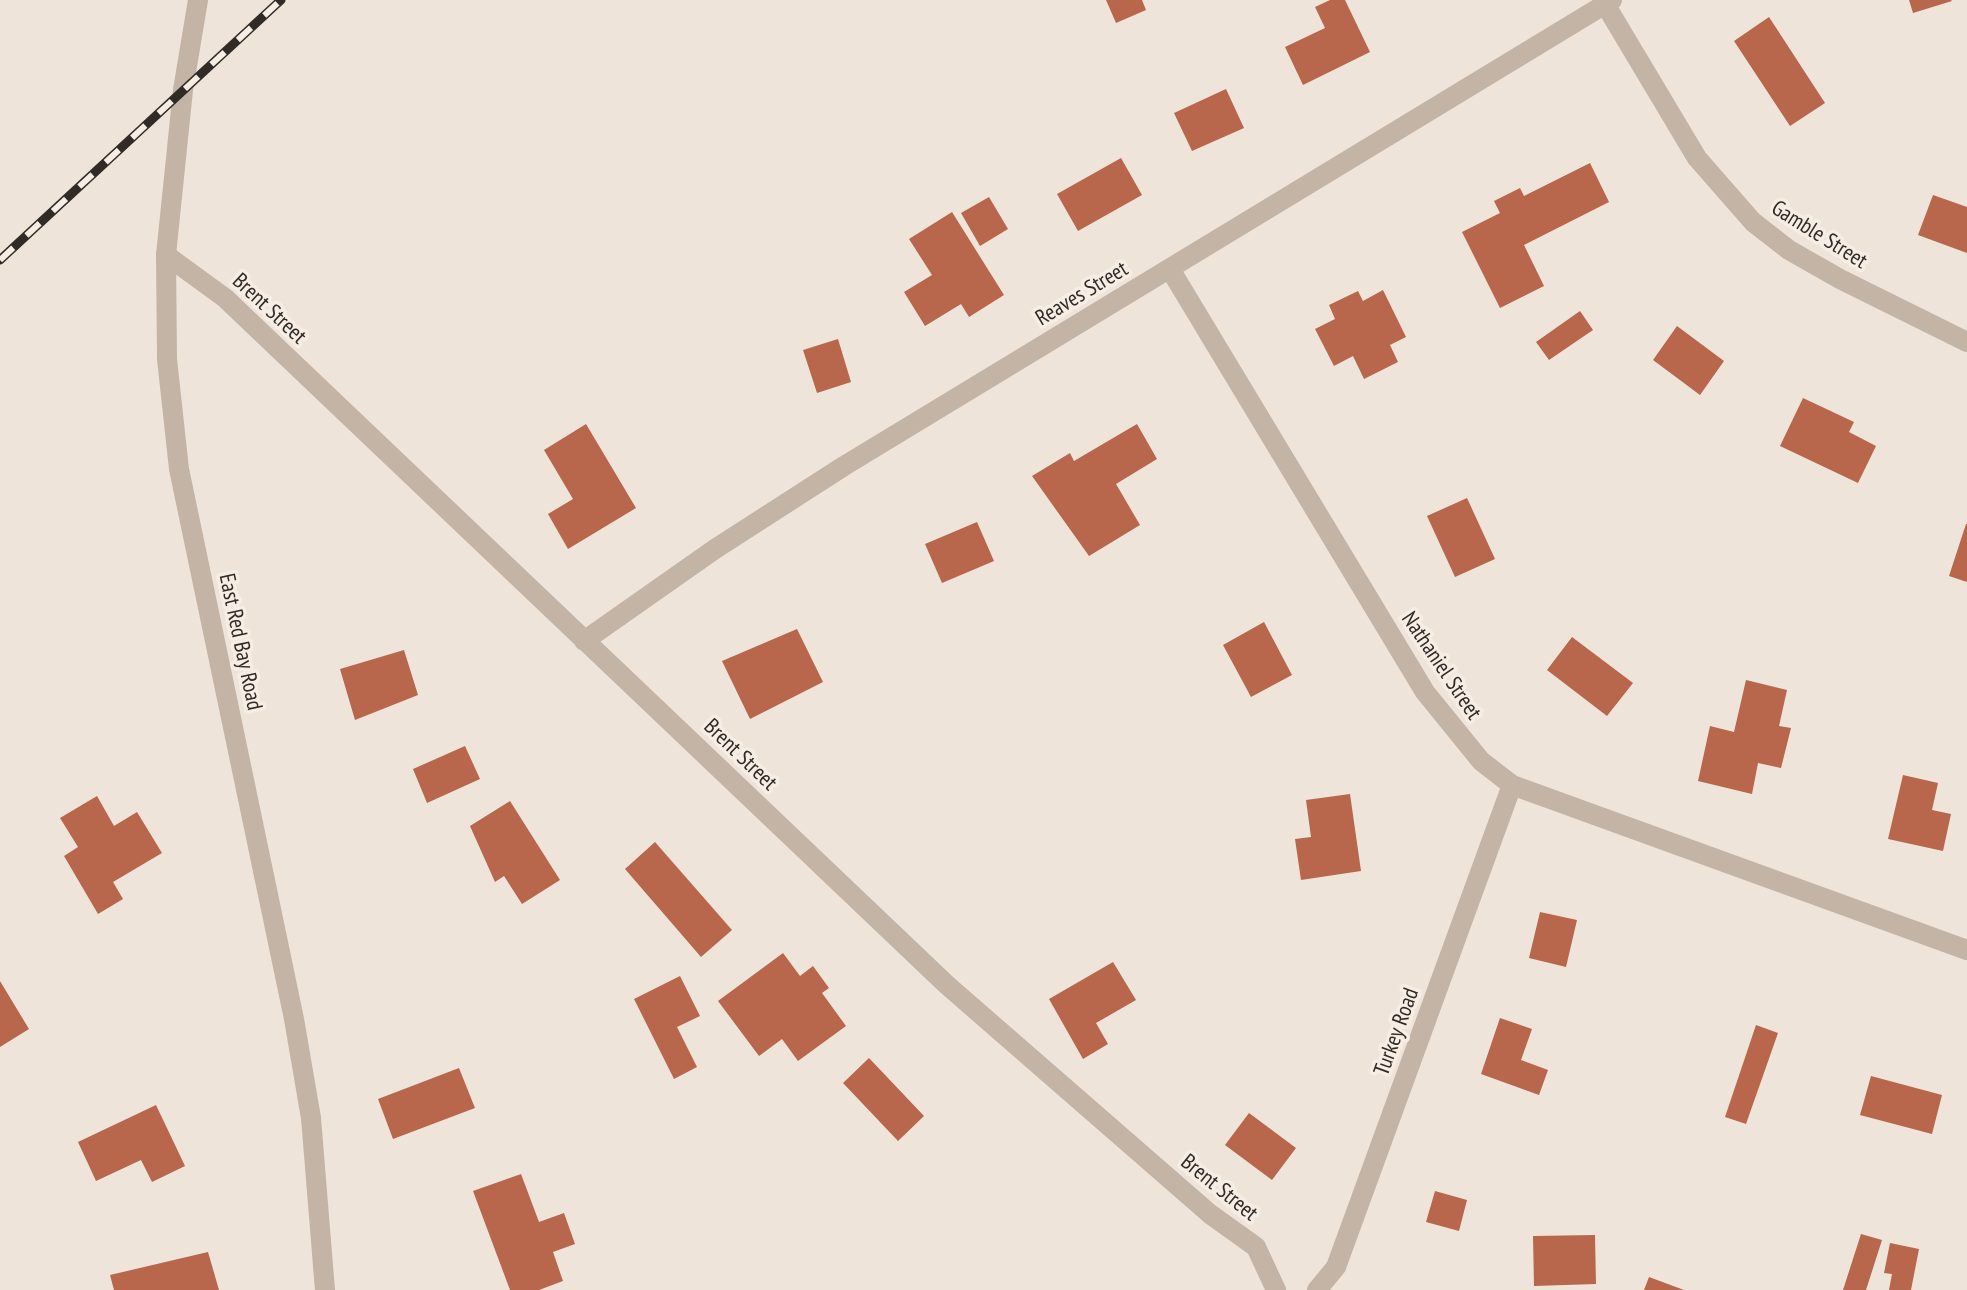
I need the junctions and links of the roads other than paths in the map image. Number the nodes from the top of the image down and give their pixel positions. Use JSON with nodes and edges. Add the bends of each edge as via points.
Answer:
{"nodes":[{"id":1,"x":198,"y":0,"type":"edge"},
{"id":2,"x":1608,"y":2,"type":"edge"},
{"id":3,"x":166,"y":255,"type":"junction"},
{"id":4,"x":1170,"y":269,"type":"junction"},
{"id":5,"x":1967,"y":342,"type":"edge"},
{"id":6,"x":584,"y":641,"type":"junction"},
{"id":7,"x":1512,"y":785,"type":"junction"},
{"id":8,"x":1967,"y":950,"type":"edge"},
{"id":9,"x":325,"y":1290,"type":"edge"},
{"id":10,"x":1276,"y":1290,"type":"edge"},
{"id":11,"x":1317,"y":1290,"type":"edge"}],
"edges":[{"from":1,"to":3,"type":"street","name":"East Red Bay Road"},
{"from":2,"to":4,"type":"street","name":"Reaves Street"},
{"from":2,"to":5,"type":"street","name":"Gamble Street","via":[[1697,158],[1753,222],[1840,279]]},
{"from":3,"to":6,"type":"street","name":"Brent Street","via":[[225,298]]},
{"from":3,"to":9,"type":"street","name":"East Red Bay Road","via":[[167,359],[179,469],[294,1019],[311,1118]]},
{"from":4,"to":6,"type":"street","name":"Reaves Street","via":[[844,466]]},
{"from":4,"to":7,"type":"street","name":"Nathaniel Street","via":[[1425,692],[1481,761]]},
{"from":6,"to":10,"type":"street","name":"Brent Street","via":[[947,985],[1210,1214],[1256,1247]]},
{"from":7,"to":8,"type":"street","name":"Nathaniel Street"},
{"from":7,"to":11,"type":"street","name":"Turkey Road","via":[[1336,1267]]}]}
